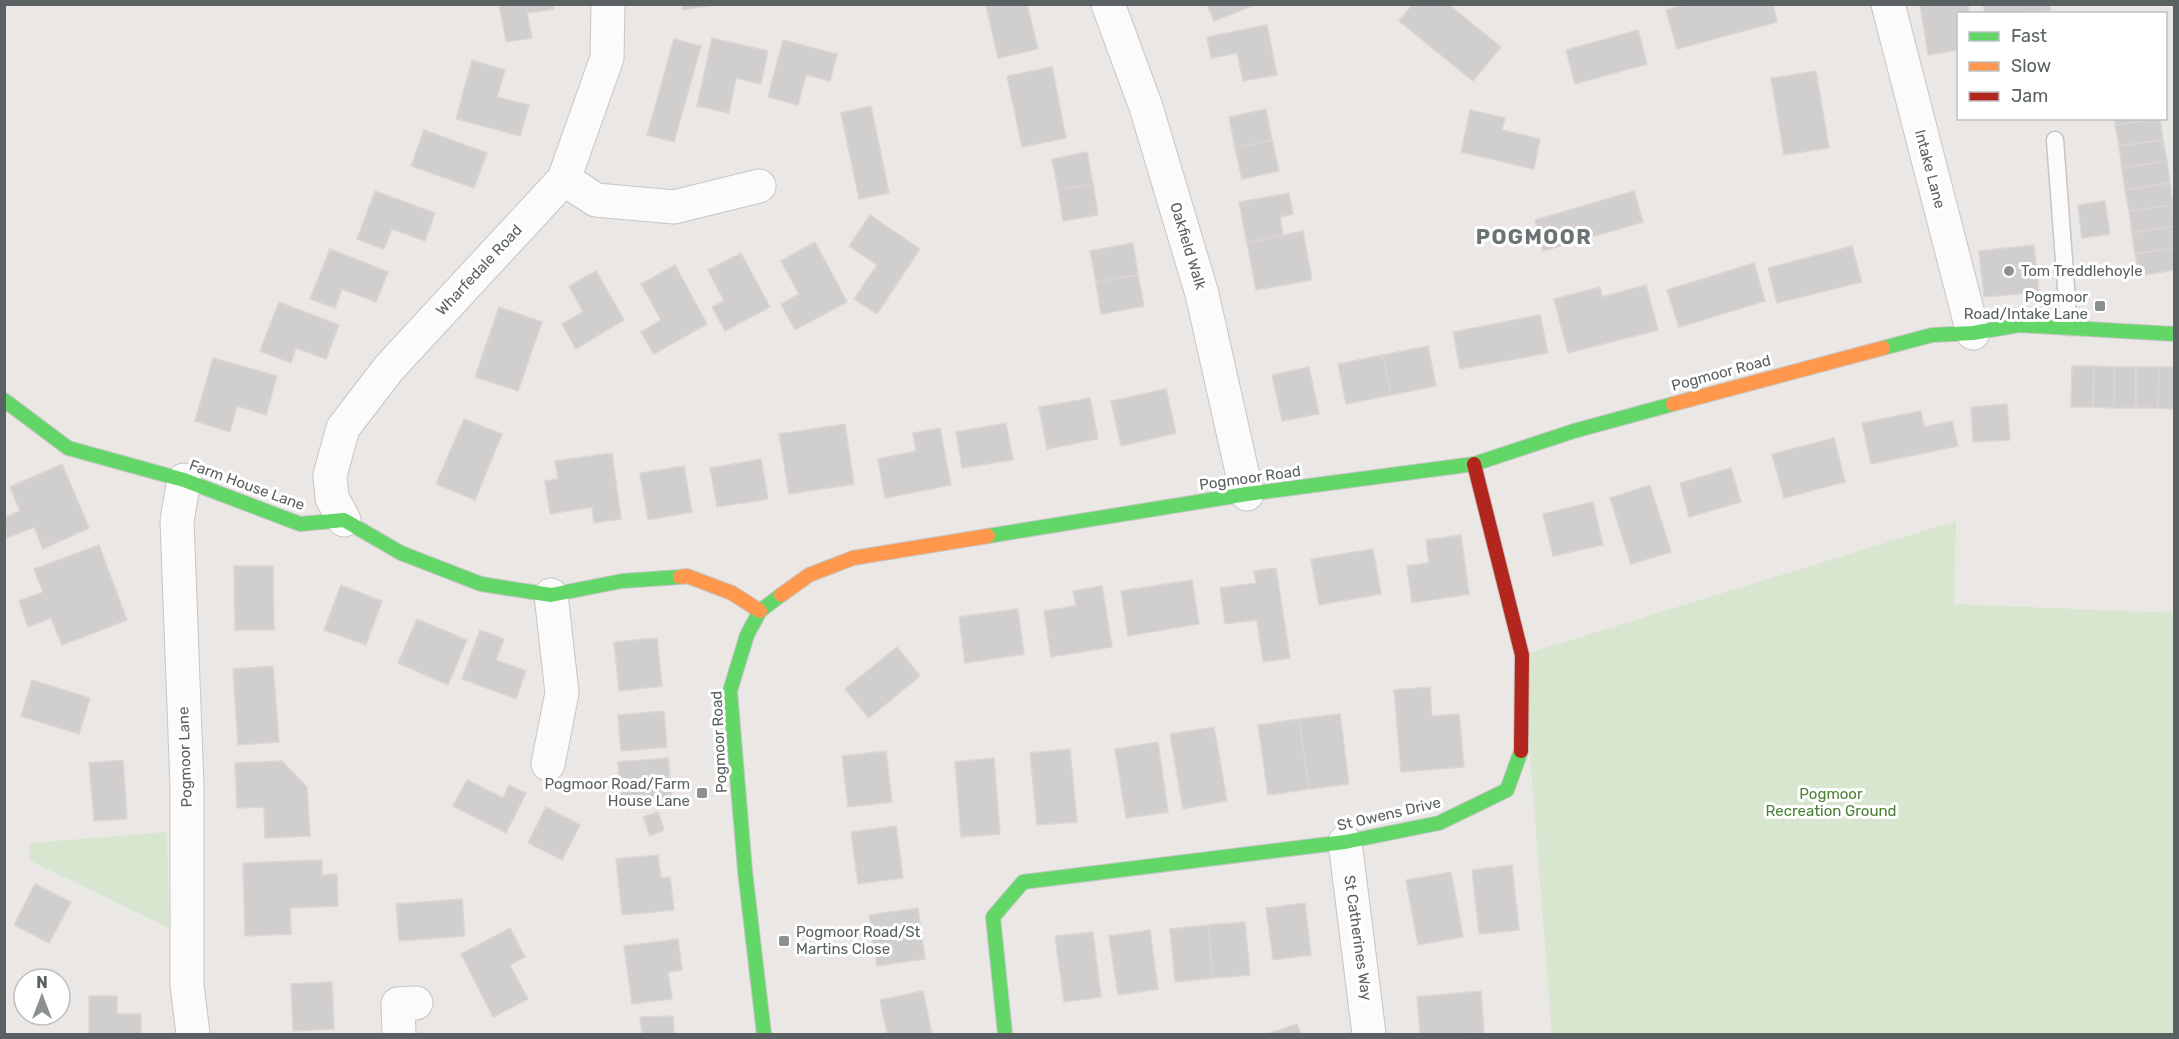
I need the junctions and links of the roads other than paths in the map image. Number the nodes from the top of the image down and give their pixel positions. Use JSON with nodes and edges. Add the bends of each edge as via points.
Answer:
{"nodes":[{"id":1,"x":608,"y":4,"type":"edge"},
{"id":2,"x":1108,"y":4,"type":"edge"},
{"id":3,"x":1888,"y":4,"type":"edge"},
{"id":4,"x":2055,"y":140,"type":"dead end"},
{"id":5,"x":564,"y":179,"type":"junction"},
{"id":6,"x":759,"y":186,"type":"dead end"},
{"id":7,"x":2069,"y":327,"type":"junction"},
{"id":8,"x":1973,"y":333,"type":"junction"},
{"id":9,"x":2175,"y":334,"type":"edge"},
{"id":10,"x":4,"y":400,"type":"edge"},
{"id":11,"x":1474,"y":464,"type":"junction"},
{"id":12,"x":184,"y":480,"type":"junction"},
{"id":13,"x":1247,"y":494,"type":"junction"},
{"id":14,"x":344,"y":520,"type":"junction"},
{"id":15,"x":551,"y":596,"type":"junction"},
{"id":16,"x":760,"y":611,"type":"junction"},
{"id":17,"x":548,"y":764,"type":"dead end"},
{"id":18,"x":1345,"y":842,"type":"junction"},
{"id":19,"x":416,"y":1003,"type":"dead end"},
{"id":20,"x":193,"y":1035,"type":"edge"},
{"id":21,"x":399,"y":1035,"type":"edge"},
{"id":22,"x":764,"y":1035,"type":"edge"},
{"id":23,"x":1005,"y":1035,"type":"edge"},
{"id":24,"x":1369,"y":1035,"type":"edge"}],
"edges":[{"from":1,"to":5,"type":"street","name":"Wharfedale Road","via":[[606,58]]},
{"from":2,"to":13,"type":"street","name":"Oakfield Walk","via":[[1146,107],[1202,294]]},
{"from":3,"to":8,"type":"street","name":"Intake Lane"},
{"from":4,"to":7,"type":"lane"},
{"from":5,"to":6,"type":"street","via":[[596,200],[674,207]]},
{"from":5,"to":14,"type":"street","name":"Wharfedale Road","via":[[388,368],[343,428],[330,475],[332,498]]},
{"from":7,"to":8,"type":"street","name":"Pogmoor Road","via":[[2019,325]]},
{"from":7,"to":9,"type":"street","name":"Pogmoor Road"},
{"from":8,"to":11,"type":"street","name":"Pogmoor Road","via":[[1932,335],[1781,374],[1574,430]]},
{"from":10,"to":12,"type":"street","name":"Farm House Lane","via":[[68,448]]},
{"from":11,"to":13,"type":"street","name":"Pogmoor Road"},
{"from":11,"to":18,"type":"street","name":"St Owens Drive","via":[[1522,655],[1523,746],[1507,790],[1439,823]]},
{"from":12,"to":14,"type":"street","name":"Farm House Lane","via":[[300,524]]},
{"from":12,"to":20,"type":"street","name":"Pogmoor Lane","via":[[177,521],[187,786],[187,985]]},
{"from":13,"to":16,"type":"street","name":"Pogmoor Road","via":[[853,558],[809,574]]},
{"from":14,"to":15,"type":"street","via":[[401,553],[481,584]]},
{"from":15,"to":16,"type":"street","via":[[622,581],[687,576],[732,593]]},
{"from":15,"to":17,"type":"street","via":[[562,693]]},
{"from":16,"to":22,"type":"street","name":"Pogmoor Road","via":[[747,635],[730,691]]},
{"from":18,"to":23,"type":"street","name":"St Owens Drive","via":[[1023,882],[993,917]]},
{"from":18,"to":24,"type":"street","name":"St Catherines Way"},
{"from":19,"to":21,"type":"street","via":[[398,1004]]}]}
